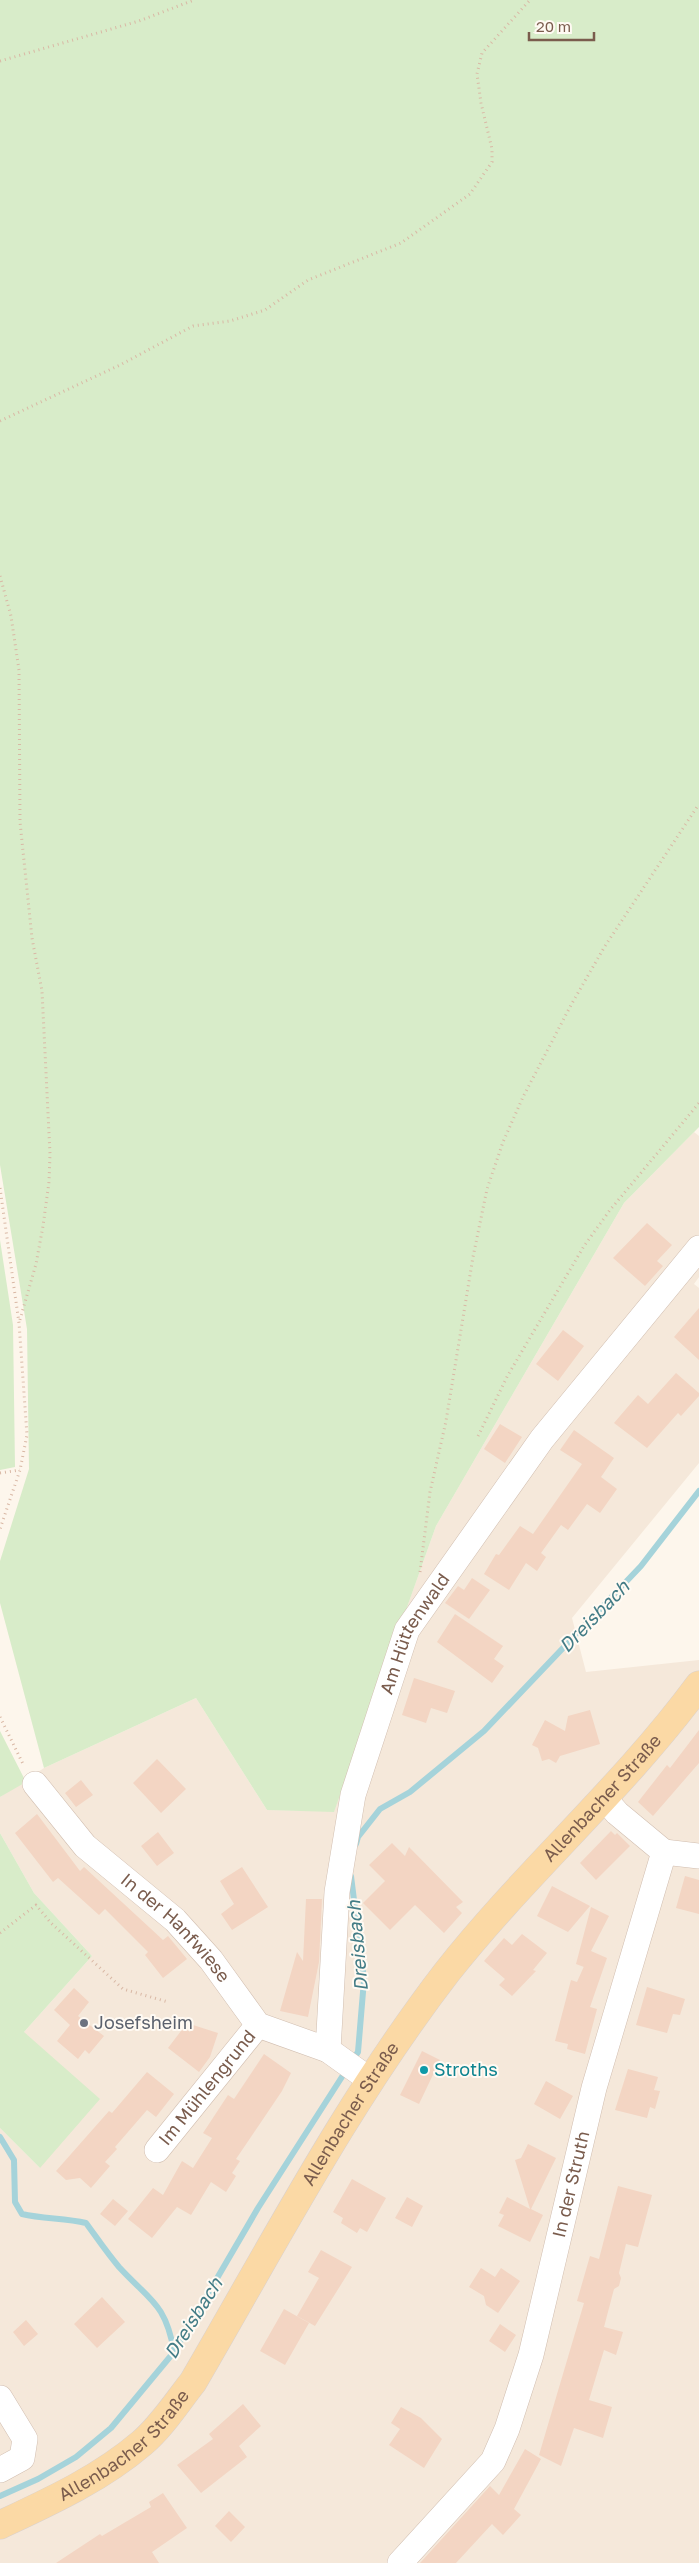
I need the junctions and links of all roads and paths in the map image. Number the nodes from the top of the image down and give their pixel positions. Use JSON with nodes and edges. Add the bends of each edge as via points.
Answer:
{"nodes":[{"id":1,"x":194,"y":0,"type":"edge"},
{"id":2,"x":530,"y":0,"type":"edge"},
{"id":3,"x":0,"y":61,"type":"edge"},
{"id":4,"x":0,"y":421,"type":"edge"},
{"id":5,"x":0,"y":576,"type":"edge"},
{"id":6,"x":699,"y":804,"type":"edge"},
{"id":7,"x":699,"y":1103,"type":"edge"},
{"id":8,"x":0,"y":1188,"type":"edge"},
{"id":9,"x":699,"y":1248,"type":"edge"},
{"id":10,"x":19,"y":1323,"type":"junction"},
{"id":11,"x":478,"y":1436,"type":"dead end"},
{"id":12,"x":20,"y":1470,"type":"junction"},
{"id":13,"x":0,"y":1473,"type":"edge"},
{"id":14,"x":0,"y":1528,"type":"edge"},
{"id":15,"x":422,"y":1605,"type":"junction"},
{"id":16,"x":699,"y":1685,"type":"edge"},
{"id":17,"x":0,"y":1717,"type":"edge"},
{"id":18,"x":35,"y":1784,"type":"joint"},
{"id":19,"x":604,"y":1798,"type":"junction"},
{"id":20,"x":664,"y":1852,"type":"junction"},
{"id":21,"x":699,"y":1856,"type":"edge"},
{"id":22,"x":0,"y":1933,"type":"edge"},
{"id":23,"x":168,"y":2002,"type":"dead end"},
{"id":24,"x":258,"y":2025,"type":"junction"},
{"id":25,"x":349,"y":2066,"type":"junction"},
{"id":26,"x":157,"y":2150,"type":"dead end"},
{"id":27,"x":0,"y":2398,"type":"edge"},
{"id":28,"x":0,"y":2470,"type":"edge"},
{"id":29,"x":0,"y":2526,"type":"edge"},
{"id":30,"x":400,"y":2563,"type":"edge"}],
"edges":[{"from":1,"to":3,"type":"path","via":[[139,21]]},
{"from":2,"to":4,"type":"path","via":[[482,53],[477,74],[492,162],[470,194],[401,243],[308,280],[265,310],[230,321],[193,326],[120,365]]},
{"from":5,"to":10,"type":"path","via":[[11,616],[19,670],[20,822],[32,938],[42,991],[50,1154],[43,1226]]},
{"from":6,"to":15,"type":"path","via":[[610,938],[571,1005],[503,1142],[489,1182],[430,1492],[419,1562]]},
{"from":7,"to":11,"type":"path","via":[[584,1246],[508,1375]]},
{"from":8,"to":10,"type":"path"},
{"from":9,"to":15,"type":"street","name":"Am Hüttenwald","via":[[542,1439]]},
{"from":10,"to":12,"type":"path","via":[[26,1435]]},
{"from":12,"to":13,"type":"path"},
{"from":12,"to":14,"type":"path"},
{"from":15,"to":25,"type":"street","name":"Am Hüttenwald","via":[[407,1630],[394,1664],[353,1795],[337,1892]]},
{"from":16,"to":19,"type":"main road","name":"Allenbacher Straße","via":[[651,1746]]},
{"from":17,"to":18,"type":"path"},
{"from":18,"to":24,"type":"street","name":"In der Hanfwiese","via":[[84,1846],[175,1920],[211,1960]]},
{"from":19,"to":20,"type":"street"},
{"from":19,"to":25,"type":"main road","name":"Allenbacher Straße","via":[[514,1892],[454,1965]]},
{"from":20,"to":21,"type":"street"},
{"from":20,"to":30,"type":"street","name":"In der Struth","via":[[594,2088],[531,2355],[507,2429],[493,2461]]},
{"from":22,"to":23,"type":"path","via":[[36,1905],[123,1989]]},
{"from":24,"to":25,"type":"street"},
{"from":24,"to":26,"type":"street","name":"Im Mühlengrund"},
{"from":25,"to":29,"type":"main road","name":"Allenbacher Straße","via":[[193,2382],[170,2413],[142,2443],[100,2473],[71,2492]]},
{"from":27,"to":28,"type":"street","via":[[26,2439],[22,2458]]}]}
